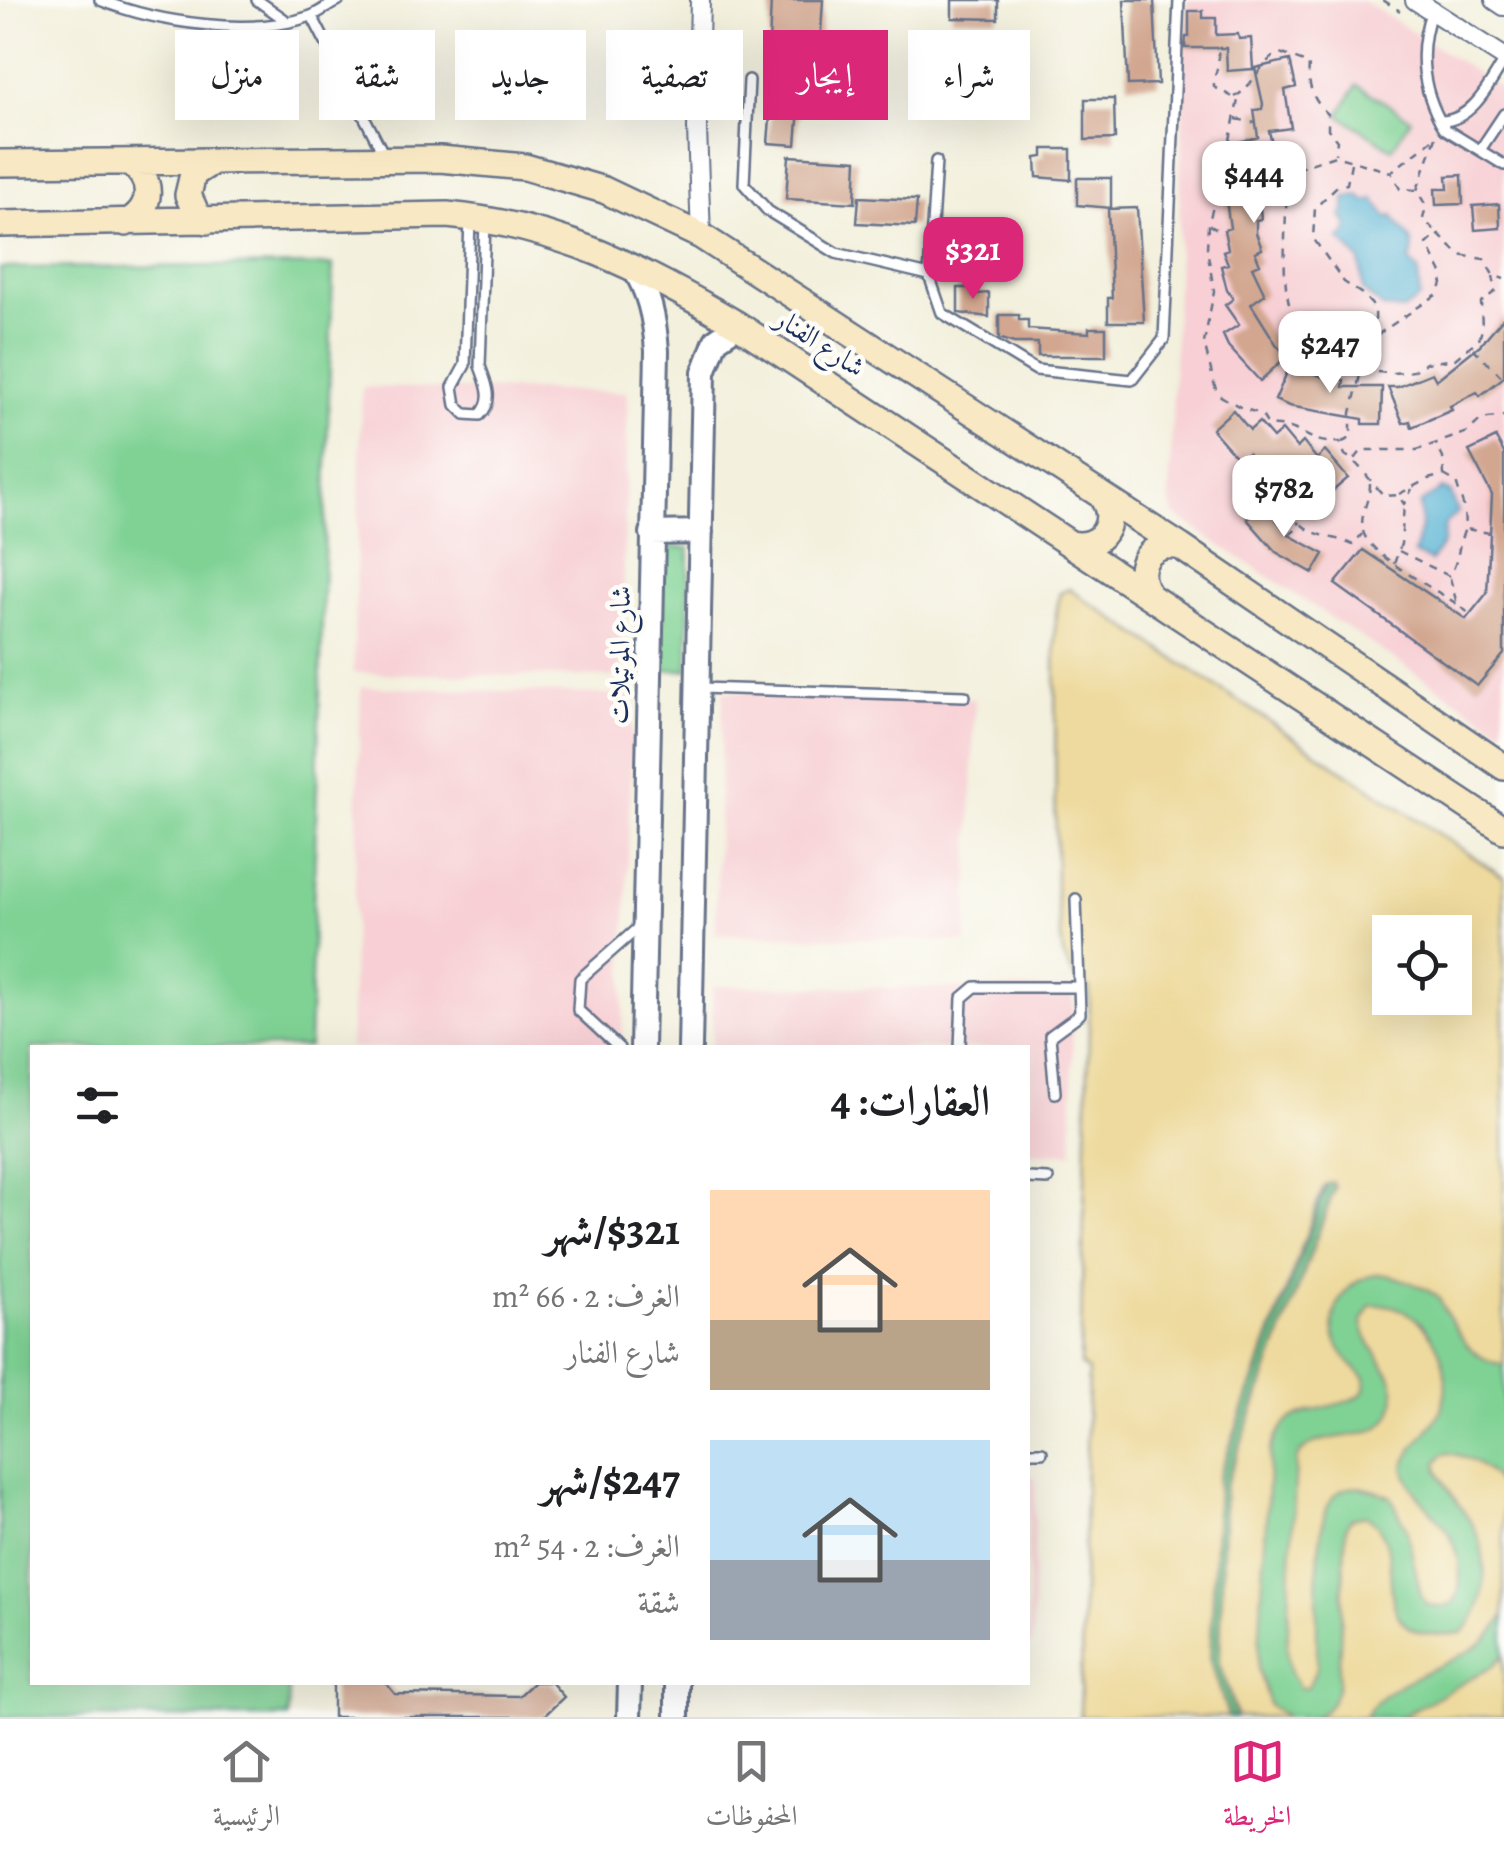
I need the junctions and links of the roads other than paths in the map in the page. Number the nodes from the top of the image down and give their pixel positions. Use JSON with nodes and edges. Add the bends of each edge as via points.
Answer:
{"nodes":[{"id":1,"x":100,"y":0,"type":"edge"},
{"id":2,"x":257,"y":0,"type":"edge"},
{"id":3,"x":338,"y":0,"type":"edge"},
{"id":4,"x":700,"y":0,"type":"edge"},
{"id":5,"x":1179,"y":0,"type":"edge"},
{"id":6,"x":1415,"y":0,"type":"edge"},
{"id":7,"x":1495,"y":0,"type":"edge"},
{"id":8,"x":126,"y":4,"type":"edge"},
{"id":9,"x":1504,"y":6,"type":"edge"},
{"id":10,"x":1432,"y":10,"type":"junction"},
{"id":11,"x":312,"y":16,"type":"junction"},
{"id":12,"x":286,"y":21,"type":"junction"},
{"id":13,"x":1504,"y":59,"type":"edge"},
{"id":14,"x":749,"y":80,"type":"dead end"},
{"id":15,"x":1504,"y":114,"type":"edge"},
{"id":16,"x":1440,"y":121,"type":"junction"},
{"id":17,"x":1480,"y":150,"type":"junction"},
{"id":18,"x":385,"y":158,"type":"junction"},
{"id":19,"x":936,"y":161,"type":"dead end"},
{"id":20,"x":129,"y":162,"type":"junction"},
{"id":21,"x":212,"y":162,"type":"junction"},
{"id":22,"x":0,"y":163,"type":"edge"},
{"id":23,"x":1504,"y":166,"type":"edge"},
{"id":24,"x":478,"y":218,"type":"junction"},
{"id":25,"x":206,"y":221,"type":"junction"},
{"id":26,"x":126,"y":222,"type":"junction"},
{"id":27,"x":0,"y":224,"type":"edge"},
{"id":28,"x":701,"y":236,"type":"junction"},
{"id":29,"x":633,"y":268,"type":"junction"},
{"id":30,"x":929,"y":275,"type":"junction"},
{"id":31,"x":738,"y":325,"type":"junction"},
{"id":32,"x":1102,"y":497,"type":"junction"},
{"id":33,"x":701,"y":532,"type":"junction"},
{"id":34,"x":652,"y":533,"type":"junction"},
{"id":35,"x":1071,"y":544,"type":"junction"},
{"id":36,"x":1181,"y":547,"type":"junction"},
{"id":37,"x":1148,"y":595,"type":"junction"},
{"id":38,"x":698,"y":688,"type":"junction"},
{"id":39,"x":964,"y":696,"type":"dead end"},
{"id":40,"x":1500,"y":760,"type":"edge"},
{"id":41,"x":1504,"y":830,"type":"edge"},
{"id":42,"x":1076,"y":899,"type":"dead end"},
{"id":43,"x":645,"y":922,"type":"junction"},
{"id":44,"x":1078,"y":987,"type":"junction"},
{"id":45,"x":615,"y":1045,"type":"edge"},
{"id":46,"x":642,"y":1045,"type":"edge"},
{"id":47,"x":690,"y":1045,"type":"edge"},
{"id":48,"x":960,"y":1045,"type":"edge"},
{"id":49,"x":1055,"y":1094,"type":"dead end"},
{"id":50,"x":1030,"y":1178,"type":"edge"},
{"id":51,"x":1048,"y":1179,"type":"dead end"},
{"id":52,"x":1030,"y":1452,"type":"edge"},
{"id":53,"x":1042,"y":1452,"type":"dead end"},
{"id":54,"x":630,"y":1685,"type":"edge"},
{"id":55,"x":677,"y":1685,"type":"edge"},
{"id":56,"x":630,"y":1717,"type":"edge"},
{"id":57,"x":677,"y":1717,"type":"edge"}],
"edges":[{"from":1,"to":8,"type":"lane"},
{"from":2,"to":12,"type":"lane"},
{"from":3,"to":11,"type":"lane"},
{"from":4,"to":28,"type":"street"},
{"from":5,"to":30,"type":"lane","via":[[1164,339],[1132,380],[1036,370],[942,313]]},
{"from":6,"to":10,"type":"street"},
{"from":7,"to":9,"type":"street"},
{"from":8,"to":12,"type":"lane","via":[[204,24]]},
{"from":10,"to":13,"type":"street"},
{"from":10,"to":16,"type":"lane","via":[[1422,49],[1429,100]]},
{"from":11,"to":12,"type":"lane"},
{"from":11,"to":18,"type":"lane"},
{"from":13,"to":16,"type":"lane","via":[[1470,109],[1452,122]]},
{"from":14,"to":30,"type":"lane","via":[[744,184],[768,211],[836,253]]},
{"from":15,"to":17,"type":"lane"},
{"from":16,"to":17,"type":"lane"},
{"from":17,"to":23,"type":"lane"},
{"from":18,"to":21,"type":"main road","name":"شارع الفنار"},
{"from":18,"to":28,"type":"main road","name":"شارع الفنار","via":[[498,163],[552,173]]},
{"from":19,"to":30,"type":"lane"},
{"from":20,"to":21,"type":"main road","name":"شارع الفنار"},
{"from":20,"to":22,"type":"main road","name":"شارع الفنار"},
{"from":20,"to":26,"type":"main road","via":[[145,177],[148,199]]},
{"from":21,"to":25,"type":"main road","via":[[193,174],[188,195]]},
{"from":24,"to":24,"type":"lane","via":[[465,365],[453,387],[456,405],[480,415],[488,387],[480,366]]},
{"from":24,"to":25,"type":"main road","name":"شارع الفنار"},
{"from":24,"to":29,"type":"main road","name":"شارع الفنار","via":[[574,241]]},
{"from":25,"to":26,"type":"main road","name":"شارع الفنار"},
{"from":26,"to":27,"type":"main road","name":"شارع الفنار"},
{"from":28,"to":32,"type":"main road","name":"شارع الفنار"},
{"from":29,"to":31,"type":"main road","name":"شارع الفنار"},
{"from":29,"to":34,"type":"street","name":"شارع الموتيلات","via":[[656,332]]},
{"from":31,"to":33,"type":"street","via":[[716,340],[704,372]]},
{"from":31,"to":35,"type":"main road","name":"شارع الفنار"},
{"from":32,"to":35,"type":"main road","via":[[1110,518],[1105,533],[1094,543]]},
{"from":32,"to":36,"type":"main road","name":"شارع الفنار"},
{"from":33,"to":34,"type":"street"},
{"from":33,"to":38,"type":"street"},
{"from":34,"to":43,"type":"street","name":"شارع الموتيلات"},
{"from":35,"to":37,"type":"main road","name":"شارع الفنار"},
{"from":36,"to":37,"type":"main road","via":[[1166,545],[1146,558],[1141,581]]},
{"from":36,"to":40,"type":"main road","name":"شارع الفنار"},
{"from":37,"to":41,"type":"main road","name":"شارع الفنار"},
{"from":38,"to":39,"type":"lane"},
{"from":38,"to":47,"type":"street"},
{"from":42,"to":44,"type":"lane"},
{"from":43,"to":45,"type":"lane","via":[[580,980],[578,1010]]},
{"from":43,"to":46,"type":"street","name":"شارع الموتيلات"},
{"from":44,"to":48,"type":"lane","via":[[975,987],[962,998]]},
{"from":44,"to":49,"type":"lane","via":[[1080,1014],[1050,1036]]},
{"from":50,"to":51,"type":"lane"},
{"from":52,"to":53,"type":"lane"},
{"from":54,"to":56,"type":"street"},
{"from":55,"to":57,"type":"street"}]}
